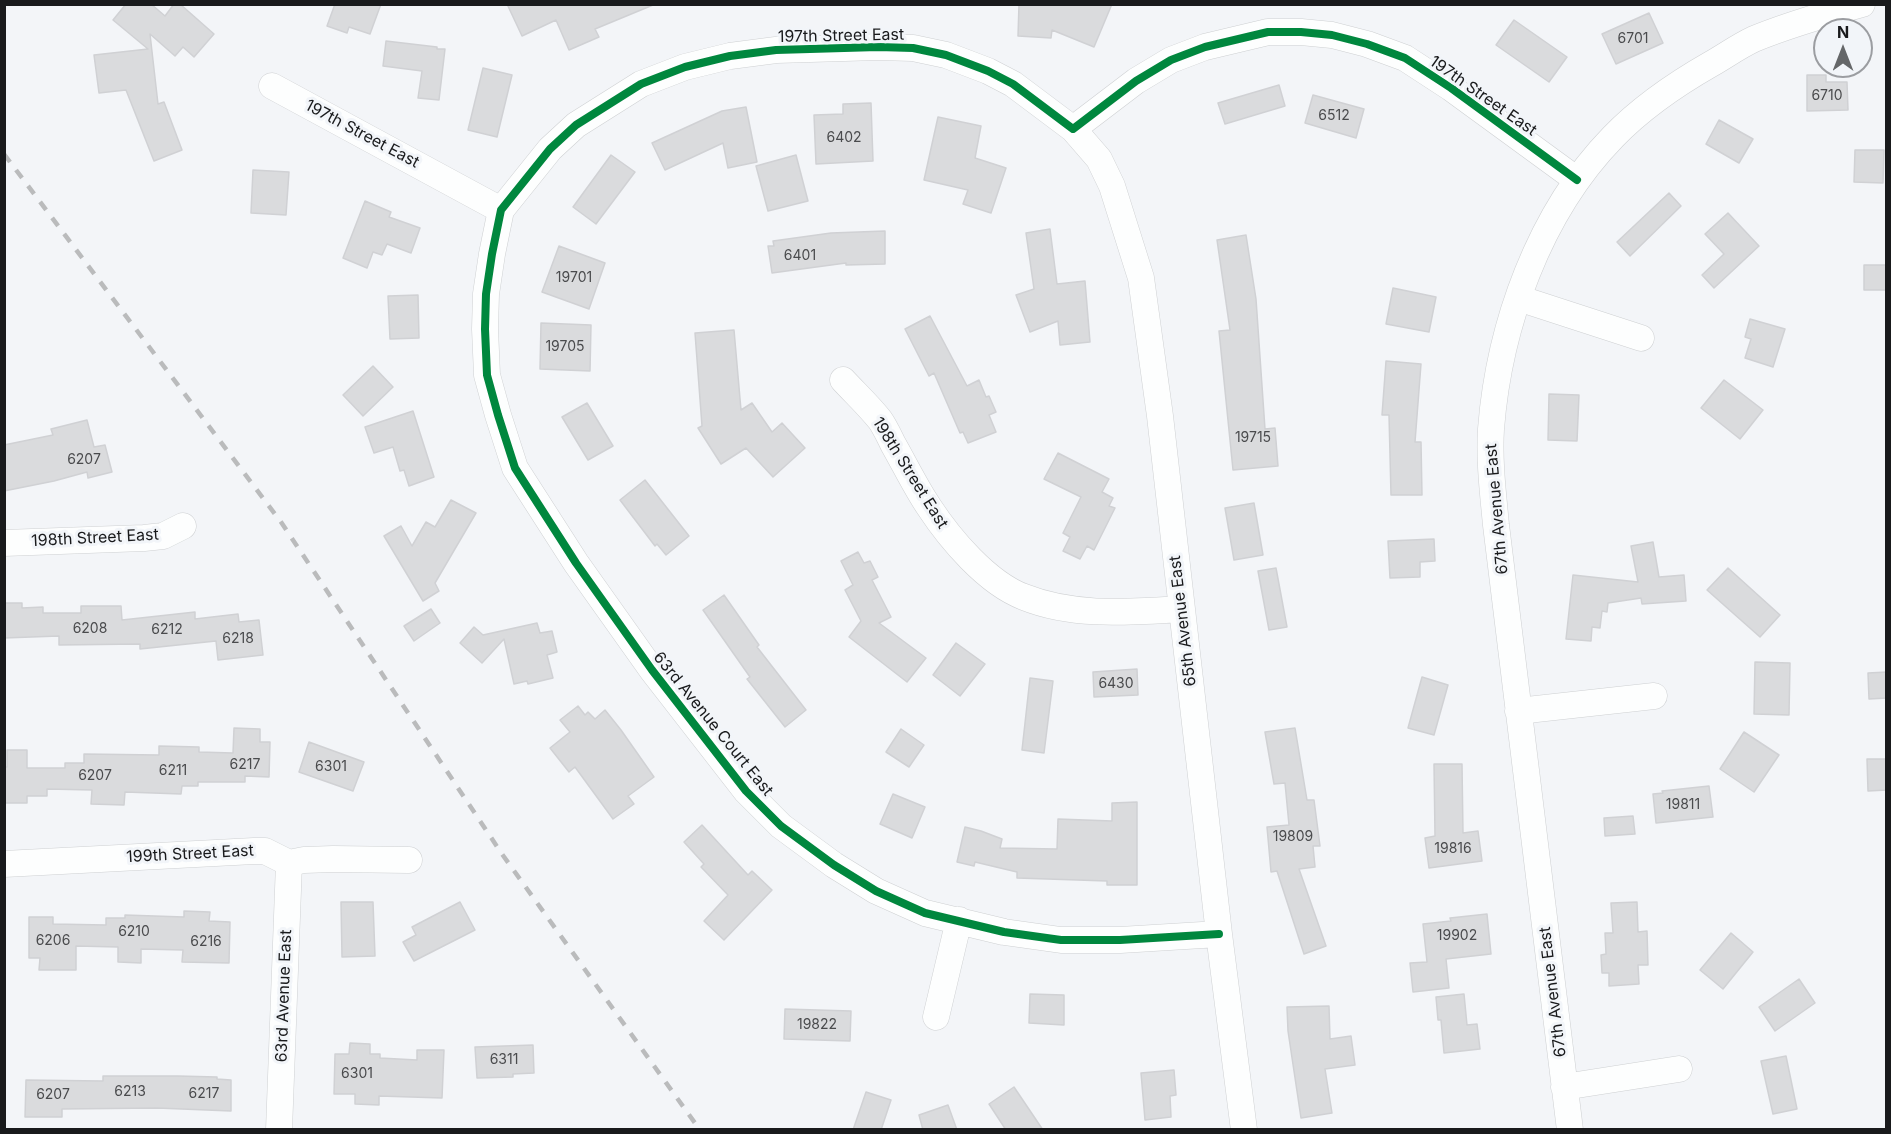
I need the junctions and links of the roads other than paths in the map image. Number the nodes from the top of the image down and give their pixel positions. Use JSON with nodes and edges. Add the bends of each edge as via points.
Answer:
{"nodes":[{"id":1,"x":1862,"y":4,"type":"edge"},
{"id":2,"x":272,"y":86,"type":"dead end"},
{"id":3,"x":1073,"y":129,"type":"junction"},
{"id":4,"x":1577,"y":180,"type":"junction"},
{"id":5,"x":501,"y":210,"type":"junction"},
{"id":6,"x":1518,"y":298,"type":"junction"},
{"id":7,"x":1641,"y":338,"type":"dead end"},
{"id":8,"x":843,"y":380,"type":"dead end"},
{"id":9,"x":183,"y":526,"type":"dead end"},
{"id":10,"x":4,"y":543,"type":"edge"},
{"id":11,"x":1181,"y":609,"type":"junction"},
{"id":12,"x":1654,"y":696,"type":"dead end"},
{"id":13,"x":1518,"y":711,"type":"junction"},
{"id":14,"x":409,"y":861,"type":"dead end"},
{"id":15,"x":289,"y":863,"type":"junction"},
{"id":16,"x":4,"y":864,"type":"edge"},
{"id":17,"x":958,"y":920,"type":"junction"},
{"id":18,"x":1219,"y":934,"type":"junction"},
{"id":19,"x":936,"y":1017,"type":"dead end"},
{"id":20,"x":1679,"y":1070,"type":"dead end"},
{"id":21,"x":1564,"y":1087,"type":"junction"},
{"id":22,"x":279,"y":1130,"type":"edge"},
{"id":23,"x":1244,"y":1130,"type":"edge"},
{"id":24,"x":1570,"y":1130,"type":"edge"}],
"edges":[{"from":1,"to":4,"type":"street","via":[[1753,40],[1698,72],[1655,100],[1613,137]]},
{"from":2,"to":5,"type":"street","name":"197th Street East"},
{"from":3,"to":4,"type":"street","name":"197th Street East","via":[[1145,76],[1171,60],[1205,47],[1268,32],[1332,35],[1405,58]]},
{"from":3,"to":5,"type":"street","name":"197th Street East","via":[[1013,84],[946,55],[913,48],[878,47],[776,50],[730,56],[685,67],[641,84],[576,125],[550,149]]},
{"from":3,"to":11,"type":"street","name":"65th Avenue East","via":[[1099,159],[1112,186],[1141,278]]},
{"from":4,"to":6,"type":"street","name":"67th Avenue East","via":[[1537,252]]},
{"from":5,"to":17,"type":"street","name":"63rd Avenue Court East","via":[[486,294],[488,375],[504,436],[521,478],[652,670],[747,791],[781,826],[876,891],[925,913]]},
{"from":6,"to":7,"type":"street"},
{"from":6,"to":13,"type":"street","name":"67th Avenue East","via":[[1495,389],[1491,459]]},
{"from":8,"to":11,"type":"street","name":"198th Street East","via":[[880,421],[928,506],[957,546],[1002,584],[1022,596],[1066,608],[1125,612]]},
{"from":9,"to":10,"type":"street","name":"198th Street East","via":[[163,536],[144,538]]},
{"from":11,"to":18,"type":"street","name":"65th Avenue East"},
{"from":12,"to":13,"type":"street"},
{"from":13,"to":21,"type":"street","name":"67th Avenue East"},
{"from":14,"to":15,"type":"street","via":[[333,859]]},
{"from":15,"to":16,"type":"street","name":"199th Street East","via":[[265,851],[254,851]]},
{"from":15,"to":22,"type":"street","name":"63rd Avenue East"},
{"from":17,"to":18,"type":"street","name":"63rd Avenue Court East","via":[[1004,932],[1061,940]]},
{"from":17,"to":19,"type":"street"},
{"from":18,"to":23,"type":"street","name":"65th Avenue East"},
{"from":20,"to":21,"type":"street"},
{"from":21,"to":24,"type":"street","name":"67th Avenue East"}]}
